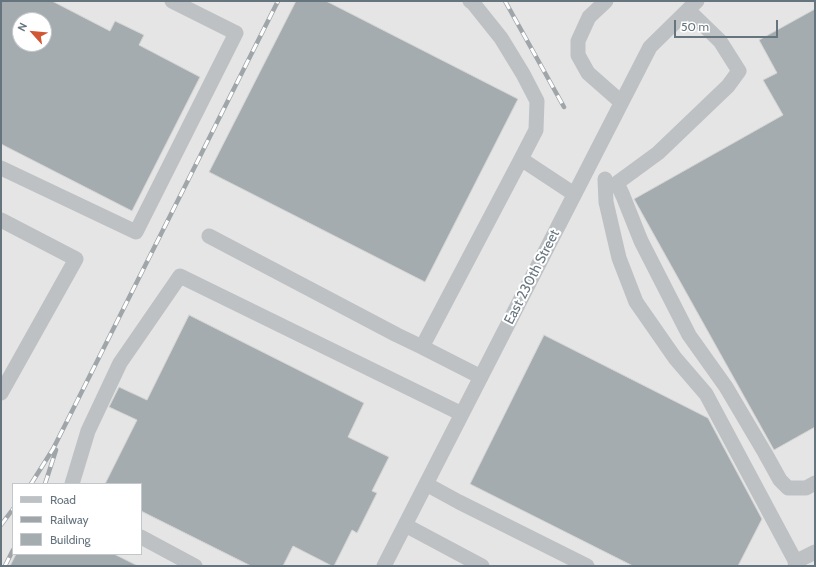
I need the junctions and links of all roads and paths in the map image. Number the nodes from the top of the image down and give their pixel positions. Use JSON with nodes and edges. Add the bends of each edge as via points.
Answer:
{"nodes":[{"id":1,"x":172,"y":1,"type":"edge"},
{"id":2,"x":470,"y":1,"type":"edge"},
{"id":3,"x":606,"y":1,"type":"edge"},
{"id":4,"x":693,"y":5,"type":"edge"},
{"id":5,"x":622,"y":102,"type":"junction"},
{"id":6,"x":521,"y":159,"type":"junction"},
{"id":7,"x":592,"y":160,"type":"junction"},
{"id":8,"x":1,"y":168,"type":"edge"},
{"id":9,"x":611,"y":181,"type":"junction"},
{"id":10,"x":574,"y":194,"type":"junction"},
{"id":11,"x":1,"y":220,"type":"edge"},
{"id":12,"x":209,"y":236,"type":"dead end"},
{"id":13,"x":422,"y":347,"type":"junction"},
{"id":14,"x":481,"y":377,"type":"junction"},
{"id":15,"x":1,"y":394,"type":"edge"},
{"id":16,"x":462,"y":414,"type":"junction"},
{"id":17,"x":72,"y":483,"type":"edge"},
{"id":18,"x":815,"y":483,"type":"edge"},
{"id":19,"x":426,"y":484,"type":"junction"},
{"id":20,"x":405,"y":525,"type":"junction"},
{"id":21,"x":142,"y":539,"type":"edge"},
{"id":22,"x":815,"y":552,"type":"edge"},
{"id":23,"x":456,"y":560,"type":"edge"},
{"id":24,"x":797,"y":564,"type":"edge"},
{"id":25,"x":195,"y":566,"type":"edge"},
{"id":26,"x":384,"y":566,"type":"edge"},
{"id":27,"x":482,"y":566,"type":"edge"},
{"id":28,"x":587,"y":566,"type":"edge"}],
"edges":[{"from":1,"to":8,"type":"street","via":[[236,33],[136,232]]},
{"from":2,"to":6,"type":"street","via":[[501,38],[536,101],[536,130]]},
{"from":3,"to":5,"type":"street","via":[[589,17],[578,41],[578,55],[588,73]]},
{"from":4,"to":5,"type":"street","name":"East 230th Street","via":[[650,47]]},
{"from":4,"to":9,"type":"street","via":[[739,71],[728,86],[664,148]]},
{"from":5,"to":7,"type":"street","name":"East 230th Street"},
{"from":6,"to":10,"type":"street"},
{"from":6,"to":13,"type":"street"},
{"from":7,"to":9,"type":"street"},
{"from":7,"to":10,"type":"street","name":"East 230th Street"},
{"from":9,"to":18,"type":"street","via":[[623,196],[641,241],[689,335],[726,387],[780,480],[788,488],[806,488]]},
{"from":9,"to":24,"type":"street","via":[[606,202],[619,258],[636,302],[675,358],[706,394]]},
{"from":10,"to":14,"type":"street","name":"East 230th Street"},
{"from":11,"to":15,"type":"street","via":[[76,259]]},
{"from":12,"to":13,"type":"street"},
{"from":13,"to":14,"type":"street"},
{"from":14,"to":16,"type":"street","name":"East 230th Street"},
{"from":16,"to":17,"type":"street","via":[[180,276],[120,363],[88,431]]},
{"from":16,"to":19,"type":"street","name":"East 230th Street"},
{"from":19,"to":20,"type":"street","name":"East 230th Street"},
{"from":19,"to":28,"type":"street"},
{"from":20,"to":23,"type":"street"},
{"from":20,"to":26,"type":"street","name":"East 230th Street"},
{"from":21,"to":25,"type":"street"},
{"from":22,"to":24,"type":"street"},
{"from":23,"to":27,"type":"street"}]}
